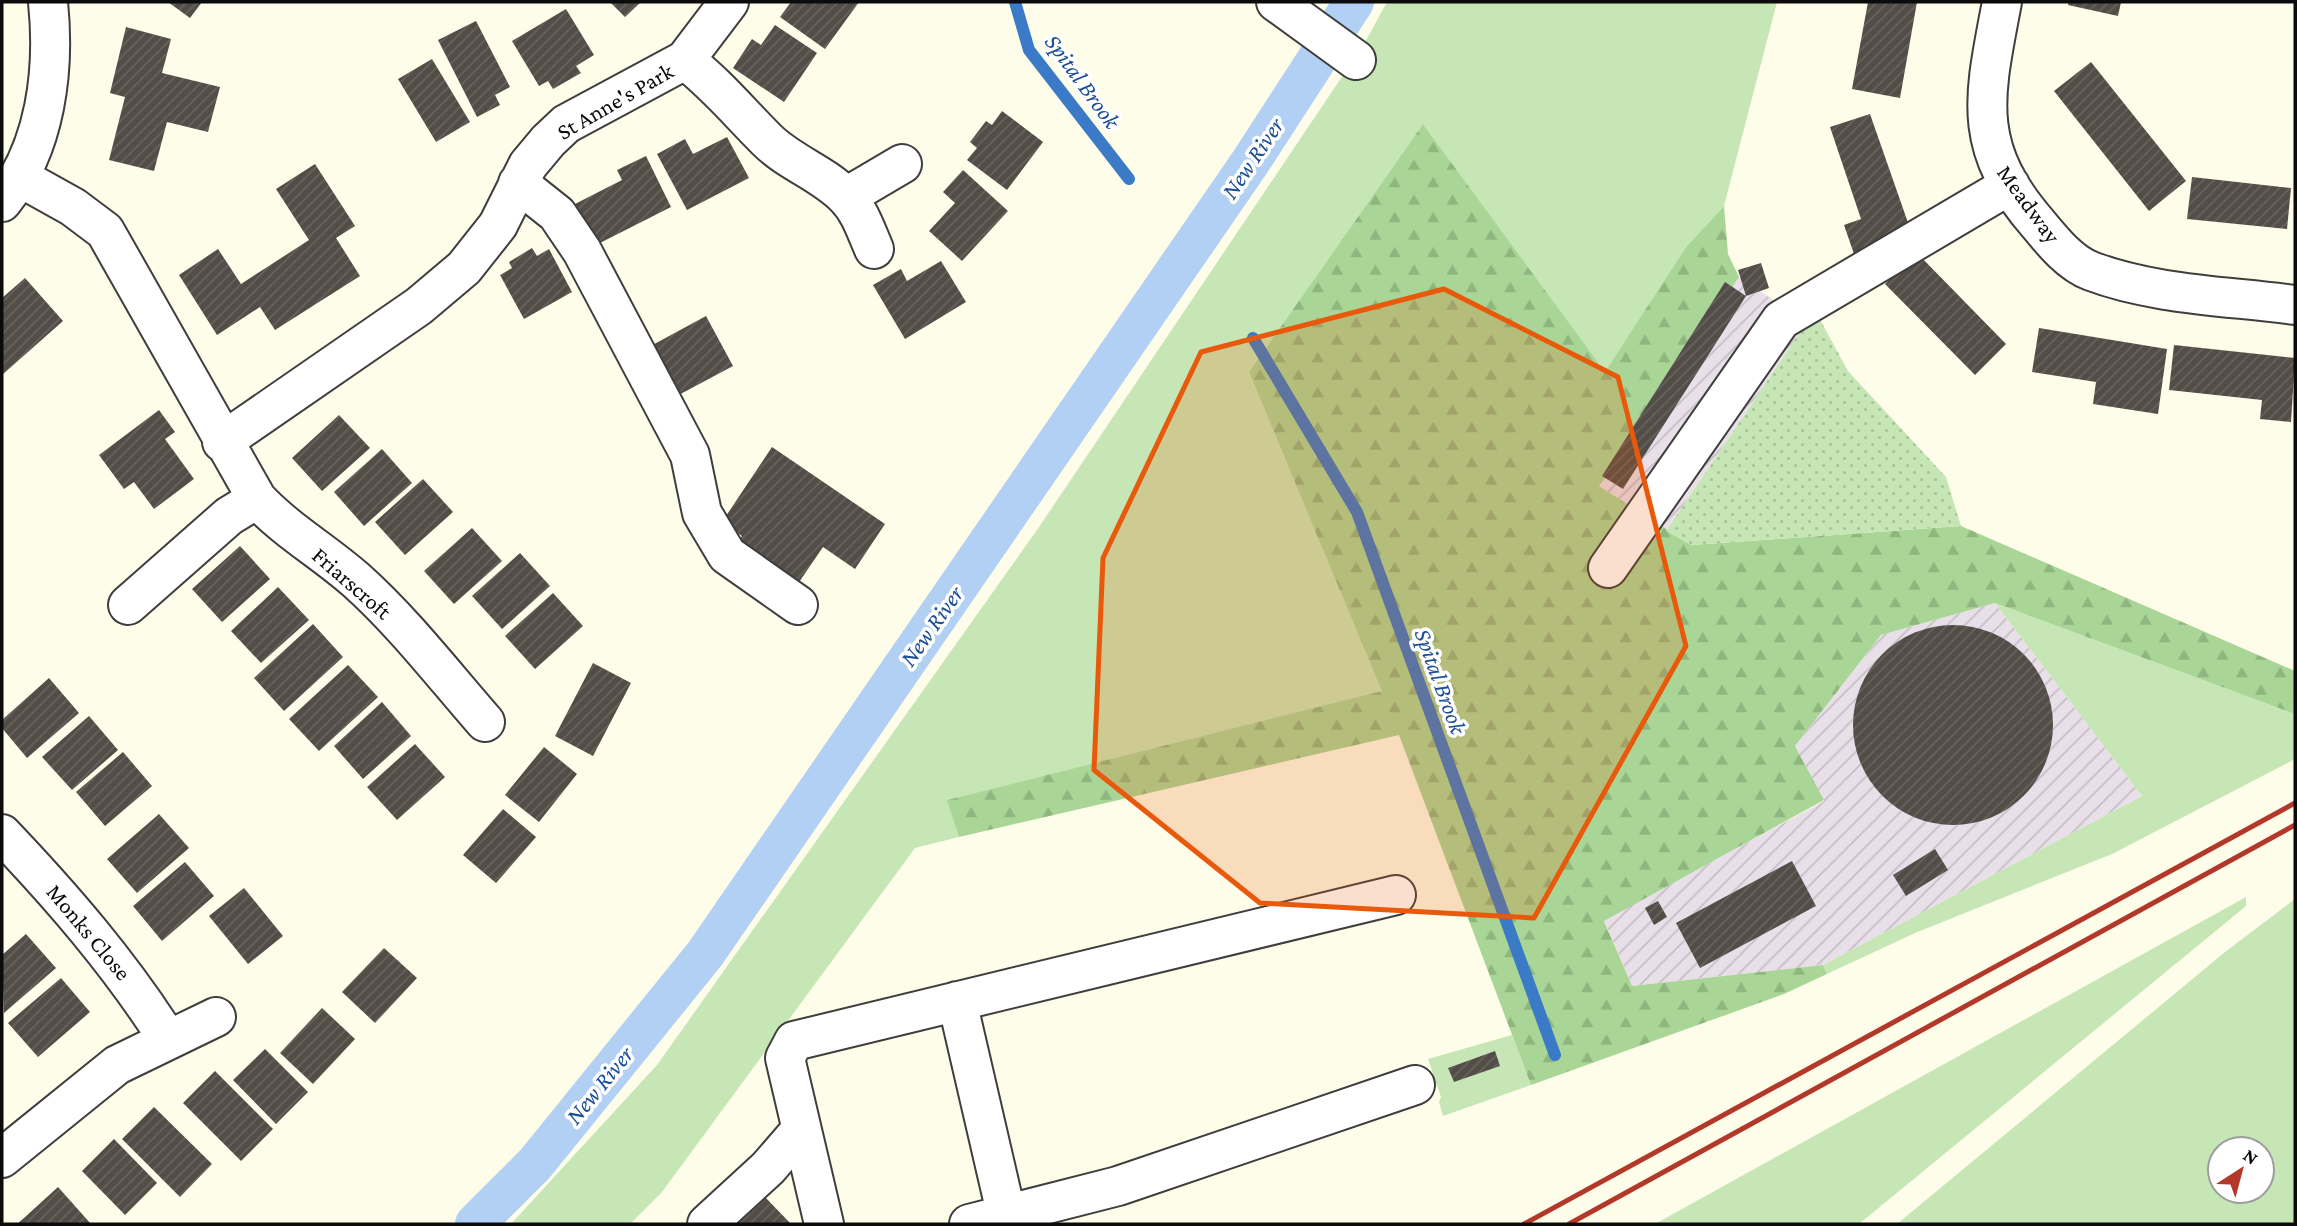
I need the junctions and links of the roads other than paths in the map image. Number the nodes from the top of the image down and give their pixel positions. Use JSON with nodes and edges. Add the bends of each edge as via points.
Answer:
{"nodes":[{"id":1,"x":48,"y":2,"type":"edge"},
{"id":2,"x":729,"y":2,"type":"edge"},
{"id":3,"x":1276,"y":2,"type":"edge"},
{"id":4,"x":2002,"y":2,"type":"edge"},
{"id":5,"x":685,"y":60,"type":"junction"},
{"id":6,"x":1356,"y":60,"type":"dead end"},
{"id":7,"x":902,"y":164,"type":"dead end"},
{"id":8,"x":518,"y":183,"type":"junction"},
{"id":9,"x":2010,"y":185,"type":"junction"},
{"id":10,"x":12,"y":190,"type":"edge"},
{"id":11,"x":846,"y":197,"type":"junction"},
{"id":12,"x":874,"y":249,"type":"dead end"},
{"id":13,"x":2295,"y":305,"type":"edge"},
{"id":14,"x":222,"y":442,"type":"junction"},
{"id":15,"x":257,"y":499,"type":"junction"},
{"id":16,"x":1608,"y":568,"type":"dead end"},
{"id":17,"x":798,"y":604,"type":"dead end"},
{"id":18,"x":128,"y":605,"type":"dead end"},
{"id":19,"x":485,"y":722,"type":"dead end"},
{"id":20,"x":2,"y":834,"type":"edge"},
{"id":21,"x":1396,"y":895,"type":"dead end"},
{"id":22,"x":957,"y":1001,"type":"junction"},
{"id":23,"x":216,"y":1017,"type":"dead end"},
{"id":24,"x":167,"y":1038,"type":"junction"},
{"id":25,"x":1415,"y":1085,"type":"dead end"},
{"id":26,"x":800,"y":1131,"type":"junction"},
{"id":27,"x":2,"y":1158,"type":"edge"},
{"id":28,"x":1002,"y":1221,"type":"edge"},
{"id":29,"x":707,"y":1224,"type":"edge"},
{"id":30,"x":824,"y":1224,"type":"edge"},
{"id":31,"x":970,"y":1224,"type":"edge"}],
"edges":[{"from":1,"to":10,"type":"street","via":[[49,78],[37,132]]},
{"from":2,"to":5,"type":"street","name":"St Anne's Park"},
{"from":3,"to":6,"type":"street"},
{"from":4,"to":9,"type":"street","name":"Meadway","via":[[1986,85],[1986,114],[1996,160]]},
{"from":5,"to":8,"type":"street","name":"St Anne's Park","via":[[566,124]]},
{"from":5,"to":11,"type":"street","name":"St Anne's Park","via":[[719,87],[784,155]]},
{"from":7,"to":11,"type":"street"},
{"from":8,"to":14,"type":"street","name":"St Anne's Park","via":[[483,247],[419,306]]},
{"from":8,"to":17,"type":"street","via":[[557,214],[582,251],[690,455],[702,513],[726,555]]},
{"from":9,"to":13,"type":"street","name":"Meadway","via":[[2054,243],[2087,270],[2140,285]]},
{"from":9,"to":16,"type":"street","via":[[1781,320]]},
{"from":10,"to":14,"type":"street","name":"Friarscroft","via":[[74,207],[105,231]]},
{"from":11,"to":12,"type":"street","name":"St Anne's Park"},
{"from":14,"to":15,"type":"street","name":"Friarscroft"},
{"from":15,"to":18,"type":"street","via":[[229,516]]},
{"from":15,"to":19,"type":"street","name":"Friarscroft","via":[[276,520],[379,602]]},
{"from":20,"to":24,"type":"street","name":"Monks Close","via":[[98,941]]},
{"from":21,"to":22,"type":"street"},
{"from":22,"to":26,"type":"street","via":[[794,1041],[785,1058]]},
{"from":22,"to":28,"type":"street"},
{"from":23,"to":24,"type":"street"},
{"from":24,"to":27,"type":"street","via":[[117,1065]]},
{"from":25,"to":28,"type":"street"},
{"from":26,"to":29,"type":"street","via":[[768,1168]]},
{"from":26,"to":30,"type":"street"},
{"from":28,"to":31,"type":"street"}]}
